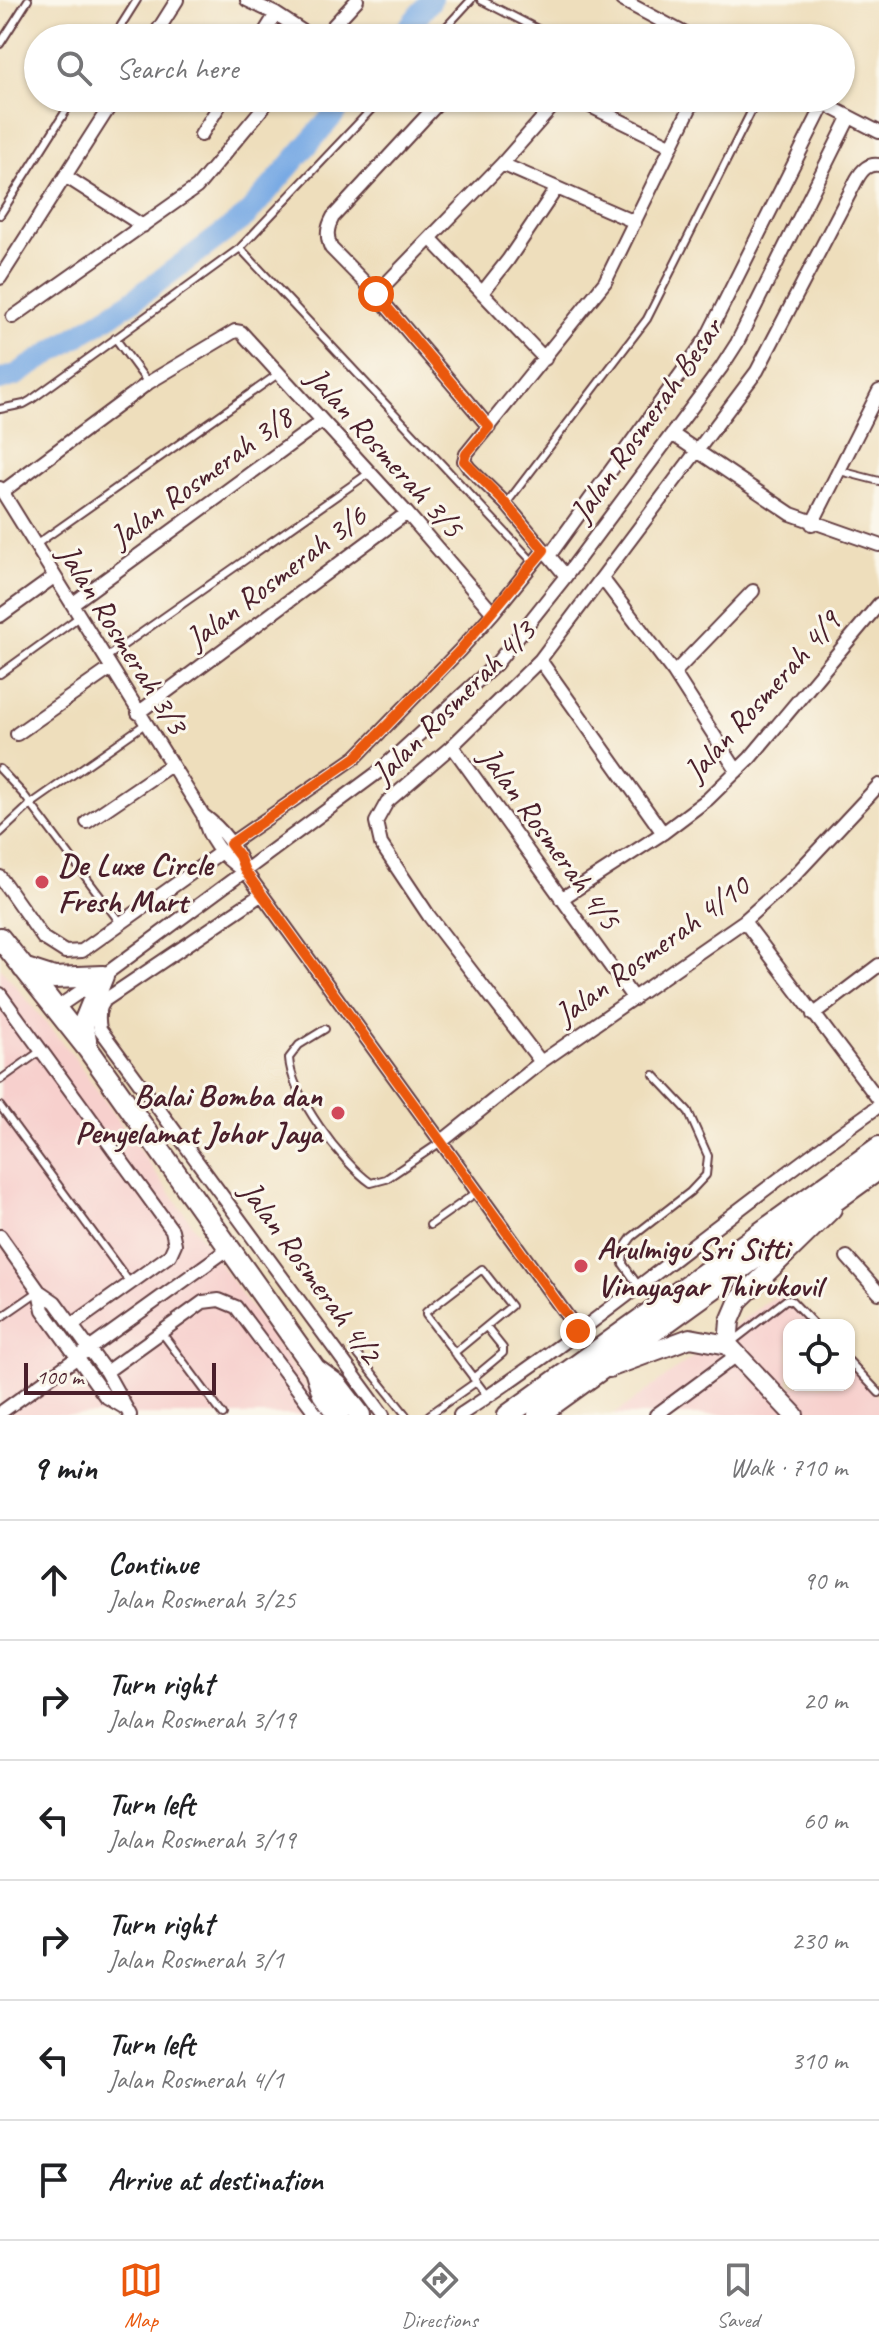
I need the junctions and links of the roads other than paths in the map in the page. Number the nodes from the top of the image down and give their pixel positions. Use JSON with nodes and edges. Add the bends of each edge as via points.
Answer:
{"nodes":[{"id":1,"x":28,"y":0,"type":"edge"},
{"id":2,"x":137,"y":0,"type":"edge"},
{"id":3,"x":177,"y":0,"type":"edge"},
{"id":4,"x":247,"y":0,"type":"edge"},
{"id":5,"x":357,"y":0,"type":"edge"},
{"id":6,"x":471,"y":0,"type":"edge"},
{"id":7,"x":481,"y":0,"type":"edge"},
{"id":8,"x":622,"y":0,"type":"edge"},
{"id":9,"x":276,"y":14,"type":"junction"},
{"id":10,"x":122,"y":24,"type":"edge"},
{"id":11,"x":162,"y":24,"type":"edge"},
{"id":12,"x":270,"y":24,"type":"edge"},
{"id":13,"x":291,"y":24,"type":"edge"},
{"id":14,"x":335,"y":24,"type":"edge"},
{"id":15,"x":449,"y":24,"type":"edge"},
{"id":16,"x":528,"y":24,"type":"edge"},
{"id":17,"x":667,"y":24,"type":"edge"},
{"id":18,"x":0,"y":44,"type":"edge"},
{"id":19,"x":65,"y":112,"type":"edge"},
{"id":20,"x":106,"y":112,"type":"edge"},
{"id":21,"x":215,"y":112,"type":"edge"},
{"id":22,"x":259,"y":112,"type":"edge"},
{"id":23,"x":369,"y":112,"type":"edge"},
{"id":24,"x":430,"y":112,"type":"edge"},
{"id":25,"x":548,"y":112,"type":"edge"},
{"id":26,"x":603,"y":112,"type":"edge"},
{"id":27,"x":687,"y":112,"type":"edge"},
{"id":28,"x":751,"y":112,"type":"edge"},
{"id":29,"x":813,"y":112,"type":"edge"},
{"id":30,"x":838,"y":112,"type":"edge"},
{"id":31,"x":849,"y":118,"type":"junction"},
{"id":32,"x":879,"y":132,"type":"edge"},
{"id":33,"x":201,"y":135,"type":"dead end"},
{"id":34,"x":672,"y":146,"type":"junction"},
{"id":35,"x":502,"y":164,"type":"junction"},
{"id":36,"x":879,"y":165,"type":"edge"},
{"id":37,"x":65,"y":176,"type":"junction"},
{"id":38,"x":556,"y":189,"type":"junction"},
{"id":39,"x":0,"y":215,"type":"edge"},
{"id":40,"x":635,"y":222,"type":"junction"},
{"id":41,"x":143,"y":226,"type":"junction"},
{"id":42,"x":431,"y":239,"type":"junction"},
{"id":43,"x":240,"y":248,"type":"junction"},
{"id":44,"x":2,"y":269,"type":"edge"},
{"id":45,"x":482,"y":293,"type":"junction"},
{"id":46,"x":376,"y":294,"type":"junction"},
{"id":47,"x":13,"y":317,"type":"dead end"},
{"id":48,"x":115,"y":338,"type":"junction"},
{"id":49,"x":545,"y":359,"type":"junction"},
{"id":50,"x":278,"y":374,"type":"junction"},
{"id":51,"x":148,"y":383,"type":"junction"},
{"id":52,"x":879,"y":391,"type":"edge"},
{"id":53,"x":0,"y":409,"type":"edge"},
{"id":54,"x":873,"y":416,"type":"edge"},
{"id":55,"x":322,"y":421,"type":"junction"},
{"id":56,"x":489,"y":427,"type":"junction"},
{"id":57,"x":672,"y":434,"type":"junction"},
{"id":58,"x":697,"y":452,"type":"junction"},
{"id":59,"x":839,"y":470,"type":"junction"},
{"id":60,"x":369,"y":473,"type":"junction"},
{"id":61,"x":879,"y":481,"type":"edge"},
{"id":62,"x":3,"y":498,"type":"edge"},
{"id":63,"x":506,"y":504,"type":"junction"},
{"id":64,"x":407,"y":513,"type":"junction"},
{"id":65,"x":812,"y":524,"type":"junction"},
{"id":66,"x":879,"y":545,"type":"edge"},
{"id":67,"x":34,"y":546,"type":"junction"},
{"id":68,"x":546,"y":553,"type":"junction"},
{"id":69,"x":533,"y":562,"type":"junction"},
{"id":70,"x":566,"y":576,"type":"junction"},
{"id":71,"x":54,"y":577,"type":"junction"},
{"id":72,"x":602,"y":578,"type":"junction"},
{"id":73,"x":753,"y":591,"type":"dead end"},
{"id":74,"x":72,"y":604,"type":"junction"},
{"id":75,"x":879,"y":604,"type":"edge"},
{"id":76,"x":493,"y":613,"type":"junction"},
{"id":77,"x":0,"y":616,"type":"edge"},
{"id":78,"x":79,"y":617,"type":"junction"},
{"id":79,"x":540,"y":660,"type":"junction"},
{"id":80,"x":107,"y":664,"type":"junction"},
{"id":81,"x":674,"y":673,"type":"junction"},
{"id":82,"x":0,"y":674,"type":"edge"},
{"id":83,"x":141,"y":718,"type":"junction"},
{"id":84,"x":17,"y":734,"type":"dead end"},
{"id":85,"x":452,"y":746,"type":"junction"},
{"id":86,"x":171,"y":765,"type":"junction"},
{"id":87,"x":0,"y":769,"type":"edge"},
{"id":88,"x":737,"y":771,"type":"junction"},
{"id":89,"x":879,"y":785,"type":"edge"},
{"id":90,"x":31,"y":804,"type":"junction"},
{"id":91,"x":87,"y":822,"type":"dead end"},
{"id":92,"x":0,"y":833,"type":"edge"},
{"id":93,"x":663,"y":833,"type":"junction"},
{"id":94,"x":225,"y":848,"type":"junction"},
{"id":95,"x":245,"y":871,"type":"junction"},
{"id":96,"x":0,"y":877,"type":"edge"},
{"id":97,"x":262,"y":894,"type":"junction"},
{"id":98,"x":561,"y":899,"type":"junction"},
{"id":99,"x":744,"y":921,"type":"junction"},
{"id":100,"x":121,"y":924,"type":"junction"},
{"id":101,"x":0,"y":938,"type":"edge"},
{"id":102,"x":879,"y":965,"type":"edge"},
{"id":103,"x":23,"y":968,"type":"junction"},
{"id":104,"x":103,"y":976,"type":"junction"},
{"id":105,"x":0,"y":994,"type":"edge"},
{"id":106,"x":634,"y":999,"type":"junction"},
{"id":107,"x":55,"y":1009,"type":"junction"},
{"id":108,"x":813,"y":1015,"type":"junction"},
{"id":109,"x":325,"y":1029,"type":"dead end"},
{"id":110,"x":88,"y":1049,"type":"junction"},
{"id":111,"x":42,"y":1050,"type":"junction"},
{"id":112,"x":541,"y":1062,"type":"junction"},
{"id":113,"x":654,"y":1075,"type":"dead end"},
{"id":114,"x":0,"y":1080,"type":"edge"},
{"id":115,"x":879,"y":1103,"type":"edge"},
{"id":116,"x":0,"y":1106,"type":"edge"},
{"id":117,"x":441,"y":1142,"type":"junction"},
{"id":118,"x":879,"y":1147,"type":"edge"},
{"id":119,"x":879,"y":1169,"type":"edge"},
{"id":120,"x":849,"y":1190,"type":"junction"},
{"id":121,"x":477,"y":1192,"type":"junction"},
{"id":122,"x":430,"y":1225,"type":"dead end"},
{"id":123,"x":0,"y":1236,"type":"edge"},
{"id":124,"x":228,"y":1249,"type":"junction"},
{"id":125,"x":847,"y":1257,"type":"dead end"},
{"id":126,"x":130,"y":1283,"type":"junction"},
{"id":127,"x":638,"y":1285,"type":"junction"},
{"id":128,"x":39,"y":1291,"type":"junction"},
{"id":129,"x":879,"y":1293,"type":"edge"},
{"id":130,"x":0,"y":1318,"type":"edge"},
{"id":131,"x":809,"y":1319,"type":"edge"},
{"id":132,"x":72,"y":1325,"type":"junction"},
{"id":133,"x":487,"y":1328,"type":"junction"},
{"id":134,"x":578,"y":1331,"type":"junction"},
{"id":135,"x":162,"y":1333,"type":"junction"},
{"id":136,"x":89,"y":1350,"type":"junction"},
{"id":137,"x":733,"y":1350,"type":"junction"},
{"id":138,"x":454,"y":1353,"type":"junction"},
{"id":139,"x":358,"y":1355,"type":"dead end"},
{"id":140,"x":77,"y":1359,"type":"junction"},
{"id":141,"x":855,"y":1367,"type":"edge"},
{"id":142,"x":315,"y":1369,"type":"junction"},
{"id":143,"x":106,"y":1372,"type":"junction"},
{"id":144,"x":595,"y":1373,"type":"junction"},
{"id":145,"x":474,"y":1380,"type":"junction"},
{"id":146,"x":879,"y":1393,"type":"edge"},
{"id":147,"x":488,"y":1397,"type":"junction"},
{"id":148,"x":0,"y":1413,"type":"edge"},
{"id":149,"x":123,"y":1413,"type":"edge"},
{"id":150,"x":789,"y":1413,"type":"edge"},
{"id":151,"x":223,"y":1415,"type":"edge"},
{"id":152,"x":317,"y":1415,"type":"edge"},
{"id":153,"x":338,"y":1415,"type":"edge"},
{"id":154,"x":360,"y":1415,"type":"edge"},
{"id":155,"x":383,"y":1415,"type":"edge"},
{"id":156,"x":406,"y":1415,"type":"edge"},
{"id":157,"x":429,"y":1415,"type":"edge"},
{"id":158,"x":460,"y":1415,"type":"edge"},
{"id":159,"x":508,"y":1415,"type":"edge"},
{"id":160,"x":538,"y":1415,"type":"edge"},
{"id":161,"x":656,"y":1415,"type":"edge"}],
"edges":[{"from":1,"to":18,"type":"lane"},
{"from":2,"to":10,"type":"lane"},
{"from":3,"to":11,"type":"street"},
{"from":4,"to":9,"type":"street"},
{"from":5,"to":14,"type":"street"},
{"from":6,"to":15,"type":"lane"},
{"from":7,"to":16,"type":"lane"},
{"from":8,"to":17,"type":"street"},
{"from":9,"to":12,"type":"street"},
{"from":9,"to":13,"type":"street"},
{"from":19,"to":39,"type":"lane"},
{"from":20,"to":37,"type":"street"},
{"from":21,"to":33,"type":"street"},
{"from":22,"to":41,"type":"street","via":[[197,187]]},
{"from":23,"to":43,"type":"lane"},
{"from":24,"to":46,"type":"street","via":[[329,224],[331,248]]},
{"from":25,"to":35,"type":"street"},
{"from":26,"to":34,"type":"street"},
{"from":27,"to":34,"type":"street"},
{"from":28,"to":63,"type":"lane","via":[[647,319]]},
{"from":29,"to":68,"type":"street","via":[[706,339]]},
{"from":30,"to":31,"type":"street"},
{"from":31,"to":32,"type":"street"},
{"from":31,"to":57,"type":"street","name":"Jalan Rosmerah Besar","via":[[737,343]]},
{"from":34,"to":40,"type":"street"},
{"from":35,"to":38,"type":"street"},
{"from":35,"to":42,"type":"street"},
{"from":36,"to":58,"type":"street","name":"Jalan Rosmerah 4/3","via":[[862,170],[757,371]]},
{"from":37,"to":41,"type":"street"},
{"from":37,"to":44,"type":"street"},
{"from":38,"to":40,"type":"street"},
{"from":38,"to":45,"type":"street"},
{"from":40,"to":49,"type":"street","via":[[605,282]]},
{"from":41,"to":47,"type":"street"},
{"from":42,"to":45,"type":"street"},
{"from":42,"to":46,"type":"street"},
{"from":43,"to":48,"type":"lane"},
{"from":43,"to":69,"type":"lane"},
{"from":45,"to":49,"type":"street"},
{"from":46,"to":56,"type":"street"},
{"from":48,"to":51,"type":"lane"},
{"from":48,"to":53,"type":"lane","via":[[31,400]]},
{"from":49,"to":56,"type":"street"},
{"from":50,"to":51,"type":"street","name":"Jalan Rosmerah 3/5","via":[[235,331]]},
{"from":50,"to":55,"type":"street","name":"Jalan Rosmerah 3/5"},
{"from":50,"to":67,"type":"lane"},
{"from":51,"to":62,"type":"street"},
{"from":52,"to":54,"type":"street"},
{"from":54,"to":59,"type":"street"},
{"from":55,"to":60,"type":"street","name":"Jalan Rosmerah 3/5"},
{"from":55,"to":74,"type":"street","name":"Jalan Rosmerah 3/8"},
{"from":56,"to":63,"type":"street","via":[[464,461]]},
{"from":57,"to":58,"type":"street"},
{"from":57,"to":70,"type":"street","name":"Jalan Rosmerah Besar"},
{"from":58,"to":65,"type":"street"},
{"from":58,"to":72,"type":"street","name":"Jalan Rosmerah 4/3"},
{"from":59,"to":61,"type":"lane"},
{"from":59,"to":65,"type":"street"},
{"from":60,"to":64,"type":"street","name":"Jalan Rosmerah 3/5"},
{"from":60,"to":80,"type":"lane"},
{"from":62,"to":67,"type":"street","name":"Jalan Rosmerah 3/3"},
{"from":63,"to":68,"type":"street"},
{"from":64,"to":76,"type":"street","name":"Jalan Rosmerah 3/5"},
{"from":64,"to":83,"type":"street","name":"Jalan Rosmerah 3/6"},
{"from":65,"to":66,"type":"street"},
{"from":67,"to":71,"type":"street","name":"Jalan Rosmerah 3/3"},
{"from":68,"to":69,"type":"street"},
{"from":68,"to":70,"type":"street"},
{"from":69,"to":76,"type":"street"},
{"from":70,"to":95,"type":"street","name":"Jalan Rosmerah Besar","via":[[485,674],[377,773]]},
{"from":71,"to":74,"type":"street","name":"Jalan Rosmerah 3/3"},
{"from":71,"to":77,"type":"street"},
{"from":72,"to":79,"type":"street","name":"Jalan Rosmerah 4/3"},
{"from":72,"to":81,"type":"street"},
{"from":73,"to":81,"type":"street"},
{"from":74,"to":78,"type":"street","name":"Jalan Rosmerah 3/3"},
{"from":75,"to":88,"type":"street","name":"Jalan Rosmerah 4/9"},
{"from":76,"to":94,"type":"street","via":[[356,757]]},
{"from":78,"to":80,"type":"street","name":"Jalan Rosmerah 3/3"},
{"from":78,"to":82,"type":"lane"},
{"from":79,"to":85,"type":"street","name":"Jalan Rosmerah 4/3"},
{"from":79,"to":93,"type":"street"},
{"from":80,"to":83,"type":"street","name":"Jalan Rosmerah 3/3"},
{"from":80,"to":84,"type":"street"},
{"from":81,"to":88,"type":"street"},
{"from":83,"to":86,"type":"street","name":"Jalan Rosmerah 3/3"},
{"from":83,"to":90,"type":"lane"},
{"from":85,"to":98,"type":"street","name":"Jalan Rosmerah 4/5"},
{"from":85,"to":112,"type":"street","name":"Jalan Rosmerah 4/3","via":[[387,802],[376,822],[381,844]]},
{"from":86,"to":91,"type":"street"},
{"from":86,"to":94,"type":"street","name":"Jalan Rosmerah 3/3","via":[[203,815],[206,830]]},
{"from":87,"to":90,"type":"lane"},
{"from":88,"to":93,"type":"street","name":"Jalan Rosmerah 4/9"},
{"from":89,"to":99,"type":"street","name":"Jalan Rosmerah 4/10"},
{"from":90,"to":92,"type":"lane"},
{"from":90,"to":100,"type":"lane"},
{"from":93,"to":98,"type":"street","name":"Jalan Rosmerah 4/9"},
{"from":94,"to":95,"type":"street","name":"Jalan Rosmerah 3/3"},
{"from":94,"to":100,"type":"street"},
{"from":95,"to":97,"type":"street","name":"Jalan Rosmerah 3/3"},
{"from":95,"to":104,"type":"street","name":"Jalan Rosmerah Besar"},
{"from":96,"to":100,"type":"street","via":[[43,938],[65,952],[82,951]]},
{"from":97,"to":117,"type":"street","name":"Jalan Rosmerah 3/3"},
{"from":97,"to":155,"type":"street","name":"Jalan Rosmerah 4/2","via":[[105,1000],[100,1029]]},
{"from":98,"to":106,"type":"street","name":"Jalan Rosmerah 4/5"},
{"from":99,"to":106,"type":"street","name":"Jalan Rosmerah 4/10"},
{"from":99,"to":108,"type":"street"},
{"from":101,"to":103,"type":"main road"},
{"from":102,"to":108,"type":"street"},
{"from":103,"to":104,"type":"main road","via":[[54,978]]},
{"from":103,"to":107,"type":"main road"},
{"from":104,"to":107,"type":"street","name":"Jalan Rosmerah Besar"},
{"from":104,"to":110,"type":"main road","via":[[83,1025]]},
{"from":105,"to":111,"type":"street"},
{"from":106,"to":112,"type":"street","name":"Jalan Rosmerah 4/10"},
{"from":107,"to":110,"type":"main road"},
{"from":108,"to":115,"type":"street"},
{"from":109,"to":117,"type":"lane","via":[[289,1058],[290,1075],[328,1139],[361,1176],[371,1183],[386,1179]]},
{"from":110,"to":124,"type":"main road"},
{"from":111,"to":114,"type":"lane"},
{"from":111,"to":126,"type":"street","via":[[172,1230],[175,1244],[170,1255]]},
{"from":112,"to":117,"type":"street","name":"Jalan Rosmerah 4/10"},
{"from":113,"to":127,"type":"lane","via":[[688,1111],[708,1156],[706,1175],[624,1248],[623,1264]]},
{"from":115,"to":127,"type":"street"},
{"from":116,"to":126,"type":"lane"},
{"from":117,"to":121,"type":"street","name":"Jalan Rosmerah 3/3"},
{"from":118,"to":159,"type":"main road"},
{"from":119,"to":120,"type":"main road"},
{"from":120,"to":137,"type":"street","via":[[739,1300],[730,1321]]},
{"from":120,"to":144,"type":"main road"},
{"from":121,"to":122,"type":"lane"},
{"from":121,"to":134,"type":"street","name":"Jalan Rosmerah 3/3"},
{"from":123,"to":128,"type":"street"},
{"from":124,"to":136,"type":"street"},
{"from":124,"to":142,"type":"main road"},
{"from":125,"to":129,"type":"street"},
{"from":126,"to":132,"type":"street"},
{"from":127,"to":134,"type":"street"},
{"from":128,"to":130,"type":"lane"},
{"from":128,"to":132,"type":"street"},
{"from":128,"to":140,"type":"street","via":[[43,1310]]},
{"from":131,"to":137,"type":"lane","via":[[787,1299]]},
{"from":132,"to":136,"type":"street"},
{"from":133,"to":138,"type":"lane"},
{"from":133,"to":138,"type":"lane","via":[[511,1306],[482,1269],[426,1312]]},
{"from":133,"to":145,"type":"lane","via":[[503,1353]]},
{"from":134,"to":147,"type":"street"},
{"from":135,"to":143,"type":"street"},
{"from":135,"to":151,"type":"lane"},
{"from":135,"to":152,"type":"street","via":[[203,1302],[219,1300],[236,1307]]},
{"from":136,"to":140,"type":"street"},
{"from":136,"to":143,"type":"street"},
{"from":137,"to":144,"type":"street","via":[[690,1338]]},
{"from":137,"to":150,"type":"street"},
{"from":137,"to":161,"type":"street"},
{"from":138,"to":145,"type":"lane"},
{"from":139,"to":156,"type":"lane"},
{"from":140,"to":148,"type":"street"},
{"from":140,"to":149,"type":"street"},
{"from":141,"to":146,"type":"lane"},
{"from":142,"to":153,"type":"main road","via":[[323,1394]]},
{"from":142,"to":154,"type":"main road","via":[[337,1385]]},
{"from":143,"to":149,"type":"street"},
{"from":144,"to":160,"type":"main road"},
{"from":145,"to":147,"type":"lane"},
{"from":145,"to":157,"type":"lane"},
{"from":147,"to":158,"type":"street"}]}
